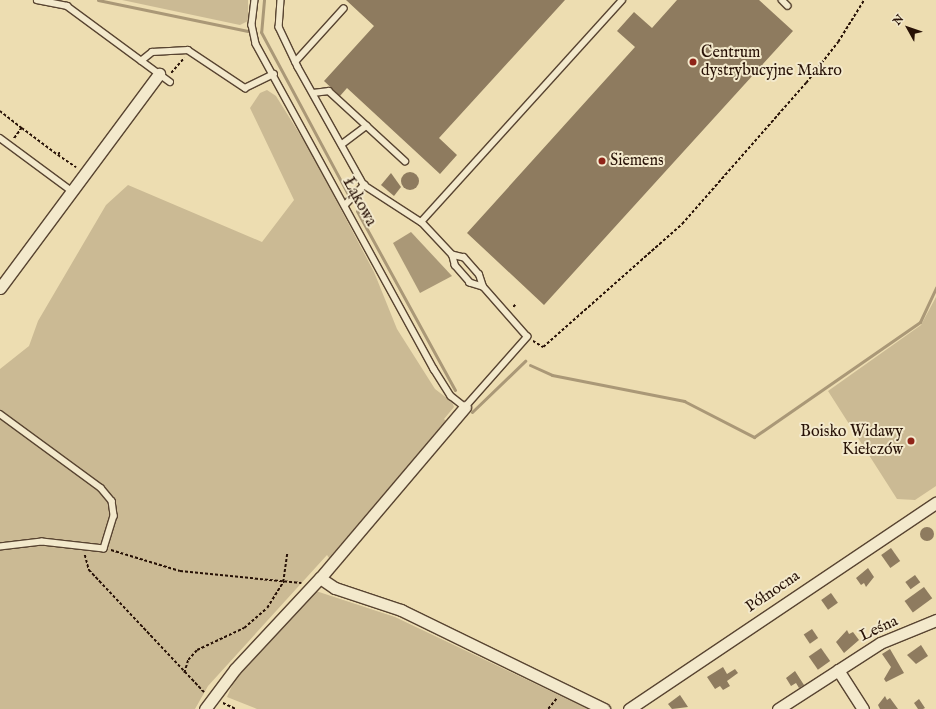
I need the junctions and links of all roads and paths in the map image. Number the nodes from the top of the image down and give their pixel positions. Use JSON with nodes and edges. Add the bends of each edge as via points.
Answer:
{"nodes":[{"id":1,"x":37,"y":0,"type":"edge"},
{"id":2,"x":255,"y":0,"type":"edge"},
{"id":3,"x":281,"y":0,"type":"edge"},
{"id":4,"x":622,"y":0,"type":"edge"},
{"id":5,"x":782,"y":0,"type":"edge"},
{"id":6,"x":864,"y":0,"type":"edge"},
{"id":7,"x":788,"y":6,"type":"dead end"},
{"id":8,"x":343,"y":8,"type":"dead end"},
{"id":9,"x":188,"y":50,"type":"junction"},
{"id":10,"x":141,"y":60,"type":"junction"},
{"id":11,"x":296,"y":62,"type":"junction"},
{"id":12,"x":274,"y":74,"type":"junction"},
{"id":13,"x":162,"y":76,"type":"junction"},
{"id":14,"x":170,"y":82,"type":"dead end"},
{"id":15,"x":313,"y":93,"type":"junction"},
{"id":16,"x":0,"y":111,"type":"edge"},
{"id":17,"x":16,"y":119,"type":"dead end"},
{"id":18,"x":14,"y":122,"type":"junction"},
{"id":19,"x":367,"y":126,"type":"junction"},
{"id":20,"x":22,"y":128,"type":"junction"},
{"id":21,"x":38,"y":135,"type":"dead end"},
{"id":22,"x":0,"y":138,"type":"edge"},
{"id":23,"x":35,"y":138,"type":"junction"},
{"id":24,"x":14,"y":140,"type":"dead end"},
{"id":25,"x":3,"y":143,"type":"edge"},
{"id":26,"x":342,"y":145,"type":"junction"},
{"id":27,"x":60,"y":151,"type":"dead end"},
{"id":28,"x":58,"y":155,"type":"junction"},
{"id":29,"x":405,"y":161,"type":"dead end"},
{"id":30,"x":87,"y":171,"type":"junction"},
{"id":31,"x":364,"y":184,"type":"junction"},
{"id":32,"x":72,"y":191,"type":"junction"},
{"id":33,"x":345,"y":205,"type":"junction"},
{"id":34,"x":422,"y":222,"type":"junction"},
{"id":35,"x":452,"y":255,"type":"junction"},
{"id":36,"x":0,"y":288,"type":"edge"},
{"id":37,"x":482,"y":288,"type":"junction"},
{"id":38,"x":515,"y":305,"type":"dead end"},
{"id":39,"x":513,"y":308,"type":"dead end"},
{"id":40,"x":527,"y":337,"type":"junction"},
{"id":41,"x":465,"y":407,"type":"junction"},
{"id":42,"x":0,"y":414,"type":"edge"},
{"id":43,"x":936,"y":503,"type":"edge"},
{"id":44,"x":78,"y":545,"type":"junction"},
{"id":45,"x":0,"y":546,"type":"edge"},
{"id":46,"x":104,"y":549,"type":"junction"},
{"id":47,"x":287,"y":553,"type":"dead end"},
{"id":48,"x":320,"y":578,"type":"junction"},
{"id":49,"x":283,"y":582,"type":"junction"},
{"id":50,"x":295,"y":583,"type":"dead end"},
{"id":51,"x":936,"y":620,"type":"edge"},
{"id":52,"x":838,"y":670,"type":"junction"},
{"id":53,"x":184,"y":673,"type":"junction"},
{"id":54,"x":564,"y":689,"type":"junction"},
{"id":55,"x":207,"y":694,"type":"dead end"},
{"id":56,"x":205,"y":709,"type":"edge"},
{"id":57,"x":548,"y":709,"type":"edge"},
{"id":58,"x":604,"y":709,"type":"edge"},
{"id":59,"x":629,"y":709,"type":"edge"},
{"id":60,"x":778,"y":709,"type":"edge"},
{"id":61,"x":863,"y":709,"type":"edge"}],
"edges":[{"from":1,"to":10,"type":"lane","via":[[67,6]]},
{"from":2,"to":12,"type":"lane","name":"Łąkowa","via":[[253,37]]},
{"from":3,"to":11,"type":"lane","via":[[279,27]]},
{"from":4,"to":34,"type":"lane"},
{"from":5,"to":7,"type":"lane"},
{"from":6,"to":40,"type":"path","via":[[838,42],[810,77],[682,224],[543,347]]},
{"from":8,"to":11,"type":"lane"},
{"from":9,"to":10,"type":"lane","via":[[152,52]]},
{"from":9,"to":12,"type":"lane","via":[[245,88],[254,87]]},
{"from":9,"to":13,"type":"path"},
{"from":10,"to":13,"type":"lane"},
{"from":11,"to":15,"type":"lane"},
{"from":12,"to":33,"type":"lane","name":"Łąkowa"},
{"from":13,"to":14,"type":"lane"},
{"from":13,"to":30,"type":"street"},
{"from":15,"to":19,"type":"lane","via":[[329,91]]},
{"from":15,"to":26,"type":"lane"},
{"from":16,"to":18,"type":"path"},
{"from":17,"to":18,"type":"path"},
{"from":18,"to":20,"type":"path"},
{"from":19,"to":26,"type":"lane"},
{"from":19,"to":29,"type":"lane"},
{"from":20,"to":23,"type":"path"},
{"from":20,"to":24,"type":"path"},
{"from":21,"to":23,"type":"path"},
{"from":22,"to":25,"type":"lane"},
{"from":23,"to":28,"type":"path"},
{"from":25,"to":32,"type":"lane"},
{"from":26,"to":31,"type":"lane"},
{"from":27,"to":28,"type":"path"},
{"from":28,"to":30,"type":"path"},
{"from":30,"to":32,"type":"street"},
{"from":31,"to":33,"type":"lane"},
{"from":31,"to":34,"type":"lane"},
{"from":32,"to":36,"type":"street"},
{"from":33,"to":41,"type":"lane","name":"Łąkowa","via":[[442,382]]},
{"from":34,"to":35,"type":"lane"},
{"from":35,"to":37,"type":"lane","via":[[455,266],[470,283]]},
{"from":35,"to":37,"type":"lane","via":[[464,258],[479,274]]},
{"from":37,"to":40,"type":"lane"},
{"from":38,"to":39,"type":"path"},
{"from":40,"to":41,"type":"lane"},
{"from":41,"to":48,"type":"street"},
{"from":42,"to":46,"type":"lane","via":[[109,496],[114,516]]},
{"from":43,"to":59,"type":"street","name":"Północna"},
{"from":44,"to":45,"type":"lane","via":[[42,542]]},
{"from":44,"to":46,"type":"lane"},
{"from":44,"to":53,"type":"path","via":[[89,570]]},
{"from":46,"to":49,"type":"path","via":[[180,571]]},
{"from":47,"to":49,"type":"path"},
{"from":48,"to":54,"type":"street","via":[[335,588],[388,604]]},
{"from":48,"to":56,"type":"street","via":[[235,669]]},
{"from":49,"to":50,"type":"path"},
{"from":49,"to":53,"type":"path","via":[[267,608],[244,628],[197,650],[188,660]]},
{"from":51,"to":52,"type":"street","name":"Leśna","via":[[880,643]]},
{"from":52,"to":60,"type":"street","name":"Leśna"},
{"from":52,"to":61,"type":"street"},
{"from":53,"to":55,"type":"path"},
{"from":54,"to":57,"type":"path"},
{"from":54,"to":58,"type":"street"}]}
